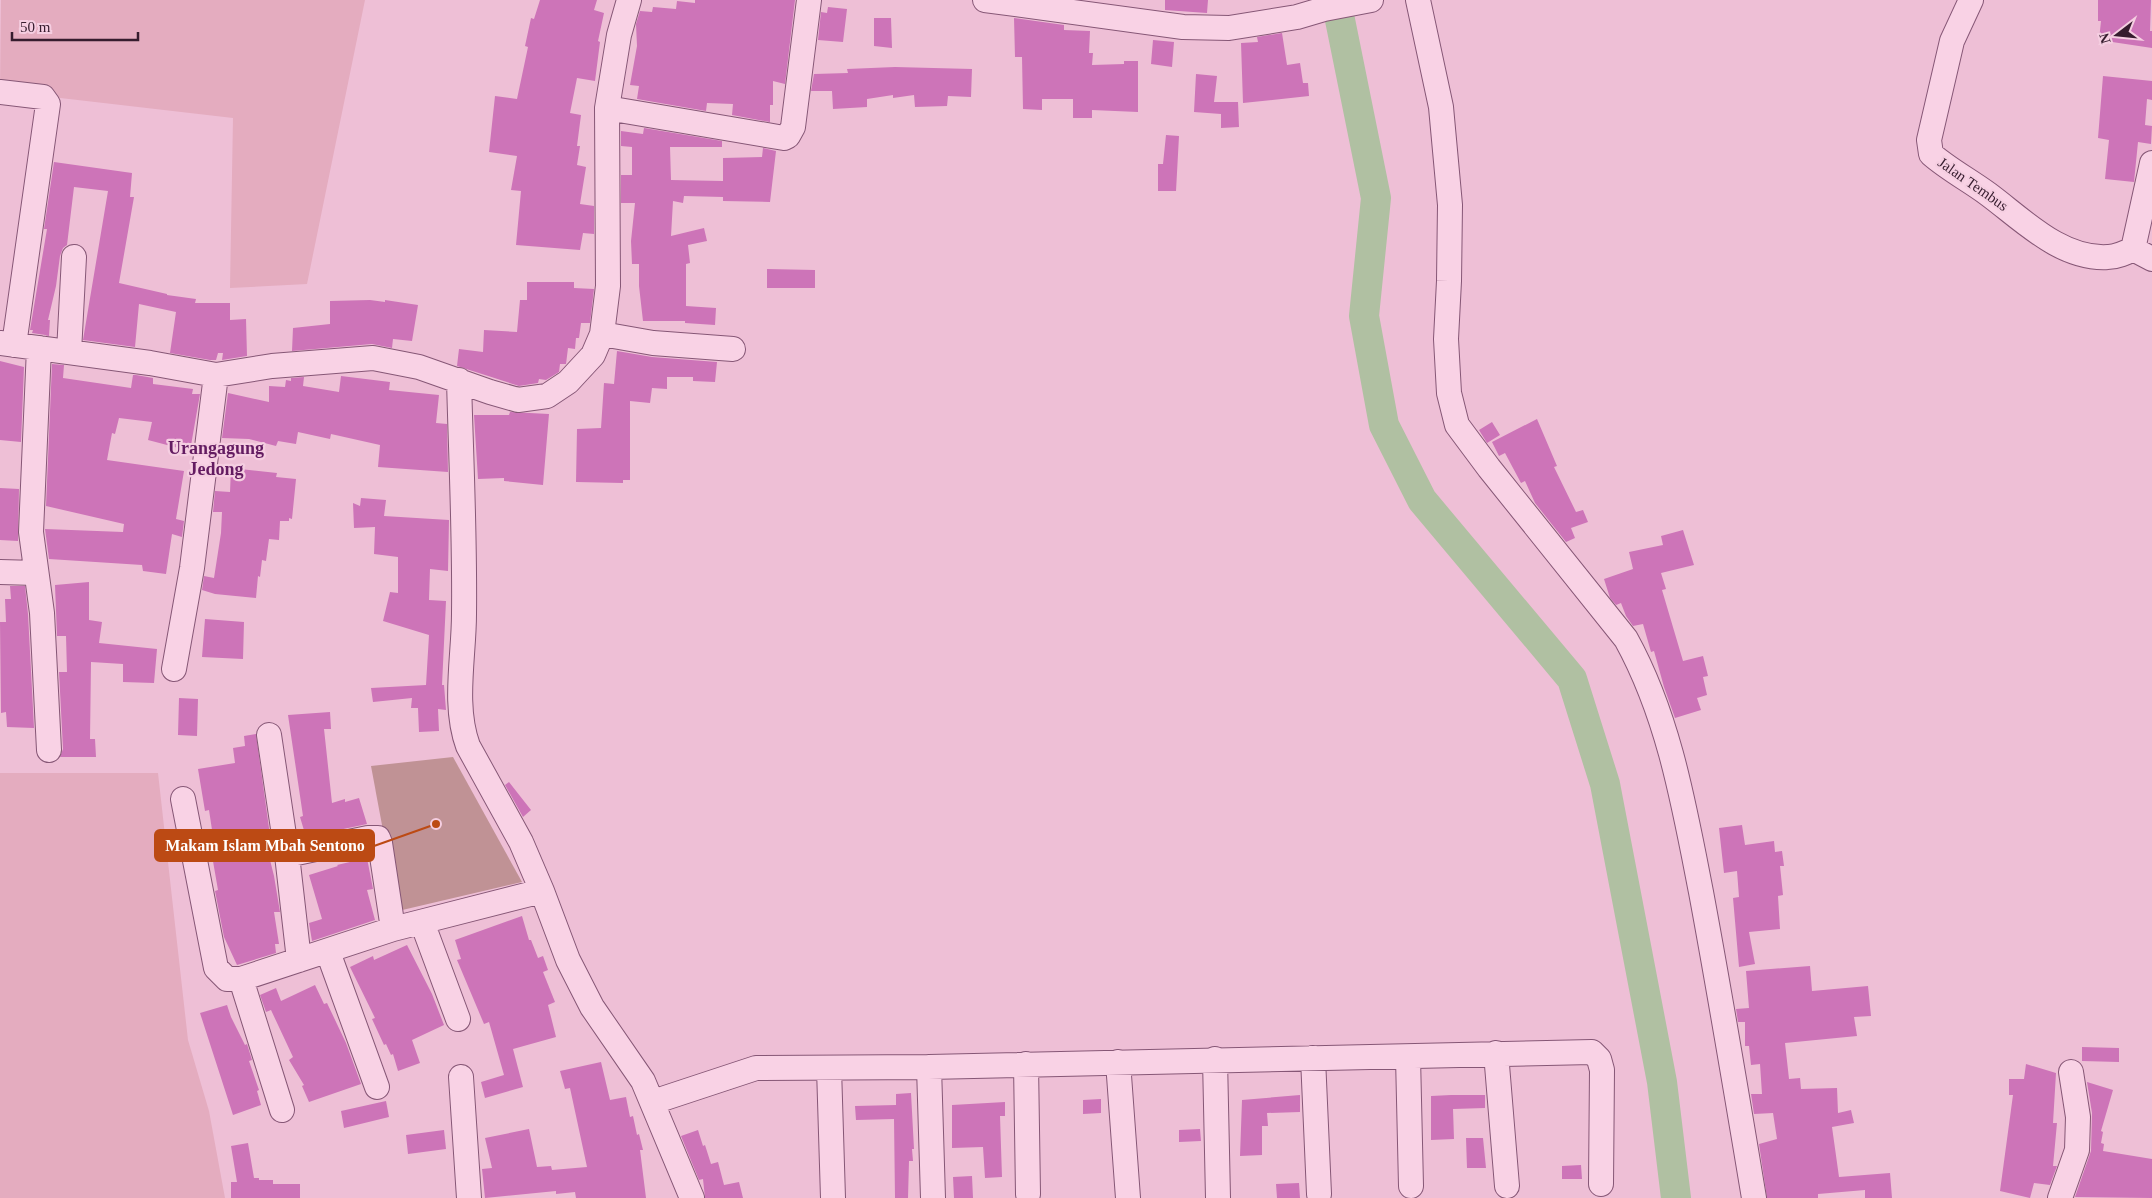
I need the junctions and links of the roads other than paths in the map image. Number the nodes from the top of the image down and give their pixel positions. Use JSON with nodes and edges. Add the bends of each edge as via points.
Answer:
{"nodes":[{"id":1,"x":628,"y":0,"type":"edge"},
{"id":2,"x":809,"y":0,"type":"edge"},
{"id":3,"x":985,"y":0,"type":"edge"},
{"id":4,"x":1368,"y":0,"type":"edge"},
{"id":5,"x":1418,"y":0,"type":"edge"},
{"id":6,"x":1971,"y":0,"type":"edge"},
{"id":7,"x":1312,"y":10,"type":"edge"},
{"id":8,"x":0,"y":92,"type":"edge"},
{"id":9,"x":607,"y":108,"type":"junction"},
{"id":10,"x":2152,"y":163,"type":"edge"},
{"id":11,"x":2143,"y":254,"type":"edge"},
{"id":12,"x":74,"y":257,"type":"dead end"},
{"id":13,"x":602,"y":334,"type":"junction"},
{"id":14,"x":7,"y":344,"type":"edge"},
{"id":15,"x":39,"y":348,"type":"junction"},
{"id":16,"x":733,"y":349,"type":"dead end"},
{"id":17,"x":69,"y":352,"type":"junction"},
{"id":18,"x":216,"y":375,"type":"junction"},
{"id":19,"x":459,"y":380,"type":"junction"},
{"id":20,"x":0,"y":572,"type":"edge"},
{"id":21,"x":36,"y":573,"type":"junction"},
{"id":22,"x":174,"y":669,"type":"dead end"},
{"id":23,"x":270,"y":735,"type":"dead end"},
{"id":24,"x":49,"y":750,"type":"dead end"},
{"id":25,"x":183,"y":799,"type":"dead end"},
{"id":26,"x":287,"y":855,"type":"junction"},
{"id":27,"x":542,"y":891,"type":"junction"},
{"id":28,"x":422,"y":922,"type":"junction"},
{"id":29,"x":393,"y":929,"type":"junction"},
{"id":30,"x":328,"y":952,"type":"junction"},
{"id":31,"x":299,"y":960,"type":"junction"},
{"id":32,"x":241,"y":979,"type":"junction"},
{"id":33,"x":458,"y":1019,"type":"dead end"},
{"id":34,"x":1496,"y":1053,"type":"junction"},
{"id":35,"x":1408,"y":1057,"type":"junction"},
{"id":36,"x":1313,"y":1058,"type":"junction"},
{"id":37,"x":1215,"y":1059,"type":"junction"},
{"id":38,"x":1118,"y":1062,"type":"junction"},
{"id":39,"x":1026,"y":1064,"type":"junction"},
{"id":40,"x":929,"y":1067,"type":"junction"},
{"id":41,"x":829,"y":1068,"type":"junction"},
{"id":42,"x":2071,"y":1072,"type":"dead end"},
{"id":43,"x":460,"y":1077,"type":"dead end"},
{"id":44,"x":377,"y":1087,"type":"dead end"},
{"id":45,"x":653,"y":1102,"type":"junction"},
{"id":46,"x":282,"y":1110,"type":"dead end"},
{"id":47,"x":1601,"y":1184,"type":"dead end"},
{"id":48,"x":1411,"y":1186,"type":"dead end"},
{"id":49,"x":1507,"y":1186,"type":"dead end"},
{"id":50,"x":1028,"y":1194,"type":"dead end"},
{"id":51,"x":1319,"y":1194,"type":"dead end"},
{"id":52,"x":469,"y":1198,"type":"edge"},
{"id":53,"x":692,"y":1198,"type":"edge"},
{"id":54,"x":833,"y":1198,"type":"edge"},
{"id":55,"x":933,"y":1198,"type":"edge"},
{"id":56,"x":1128,"y":1198,"type":"edge"},
{"id":57,"x":1218,"y":1198,"type":"edge"},
{"id":58,"x":1754,"y":1198,"type":"edge"},
{"id":59,"x":2060,"y":1198,"type":"edge"}],
"edges":[{"from":1,"to":9,"type":"street"},
{"from":2,"to":9,"type":"street","via":[[793,127],[788,136],[784,138]]},
{"from":3,"to":7,"type":"street","via":[[1183,27],[1229,28]]},
{"from":4,"to":7,"type":"street"},
{"from":5,"to":58,"type":"street","via":[[1441,107],[1450,205],[1446,339],[1453,409],[1458,425],[1489,468],[1626,639],[1643,669],[1680,784]]},
{"from":6,"to":11,"type":"street","name":"Jalan Tembus","via":[[1952,41],[1929,140],[1931,154],[2063,247],[2107,258]]},
{"from":8,"to":14,"type":"street","via":[[43,97],[48,104]]},
{"from":9,"to":13,"type":"street","via":[[608,286]]},
{"from":10,"to":11,"type":"street"},
{"from":12,"to":17,"type":"street"},
{"from":13,"to":16,"type":"street","via":[[652,343]]},
{"from":13,"to":19,"type":"street","via":[[593,356],[568,382],[547,396],[518,400]]},
{"from":14,"to":15,"type":"street"},
{"from":15,"to":17,"type":"street"},
{"from":15,"to":21,"type":"street","via":[[32,532]]},
{"from":17,"to":18,"type":"street"},
{"from":18,"to":19,"type":"street","via":[[272,366],[373,358],[419,367]]},
{"from":18,"to":22,"type":"street","via":[[192,568]]},
{"from":19,"to":27,"type":"street","via":[[464,614],[462,730],[521,842]]},
{"from":20,"to":21,"type":"street"},
{"from":21,"to":24,"type":"street","via":[[42,612]]},
{"from":23,"to":26,"type":"street"},
{"from":25,"to":32,"type":"street","via":[[216,968],[227,979]]},
{"from":26,"to":29,"type":"street","via":[[378,838]]},
{"from":26,"to":31,"type":"street"},
{"from":27,"to":28,"type":"street"},
{"from":27,"to":45,"type":"street","via":[[568,960],[592,1006],[643,1081]]},
{"from":28,"to":29,"type":"street"},
{"from":28,"to":33,"type":"street"},
{"from":29,"to":30,"type":"street"},
{"from":30,"to":31,"type":"street"},
{"from":30,"to":44,"type":"street"},
{"from":31,"to":32,"type":"street"},
{"from":32,"to":46,"type":"street"},
{"from":34,"to":35,"type":"street"},
{"from":34,"to":47,"type":"street","via":[[1592,1052],[1599,1059],[1602,1070]]},
{"from":34,"to":49,"type":"street"},
{"from":35,"to":36,"type":"street"},
{"from":35,"to":48,"type":"street"},
{"from":36,"to":37,"type":"street"},
{"from":36,"to":51,"type":"street"},
{"from":37,"to":38,"type":"street"},
{"from":37,"to":57,"type":"street"},
{"from":38,"to":39,"type":"street"},
{"from":38,"to":56,"type":"street"},
{"from":39,"to":40,"type":"street"},
{"from":39,"to":50,"type":"street"},
{"from":40,"to":41,"type":"street"},
{"from":40,"to":55,"type":"street"},
{"from":41,"to":45,"type":"street","via":[[756,1068]]},
{"from":41,"to":54,"type":"street"},
{"from":42,"to":59,"type":"street","via":[[2078,1117],[2077,1150]]},
{"from":43,"to":52,"type":"street"},
{"from":45,"to":53,"type":"street"}]}
